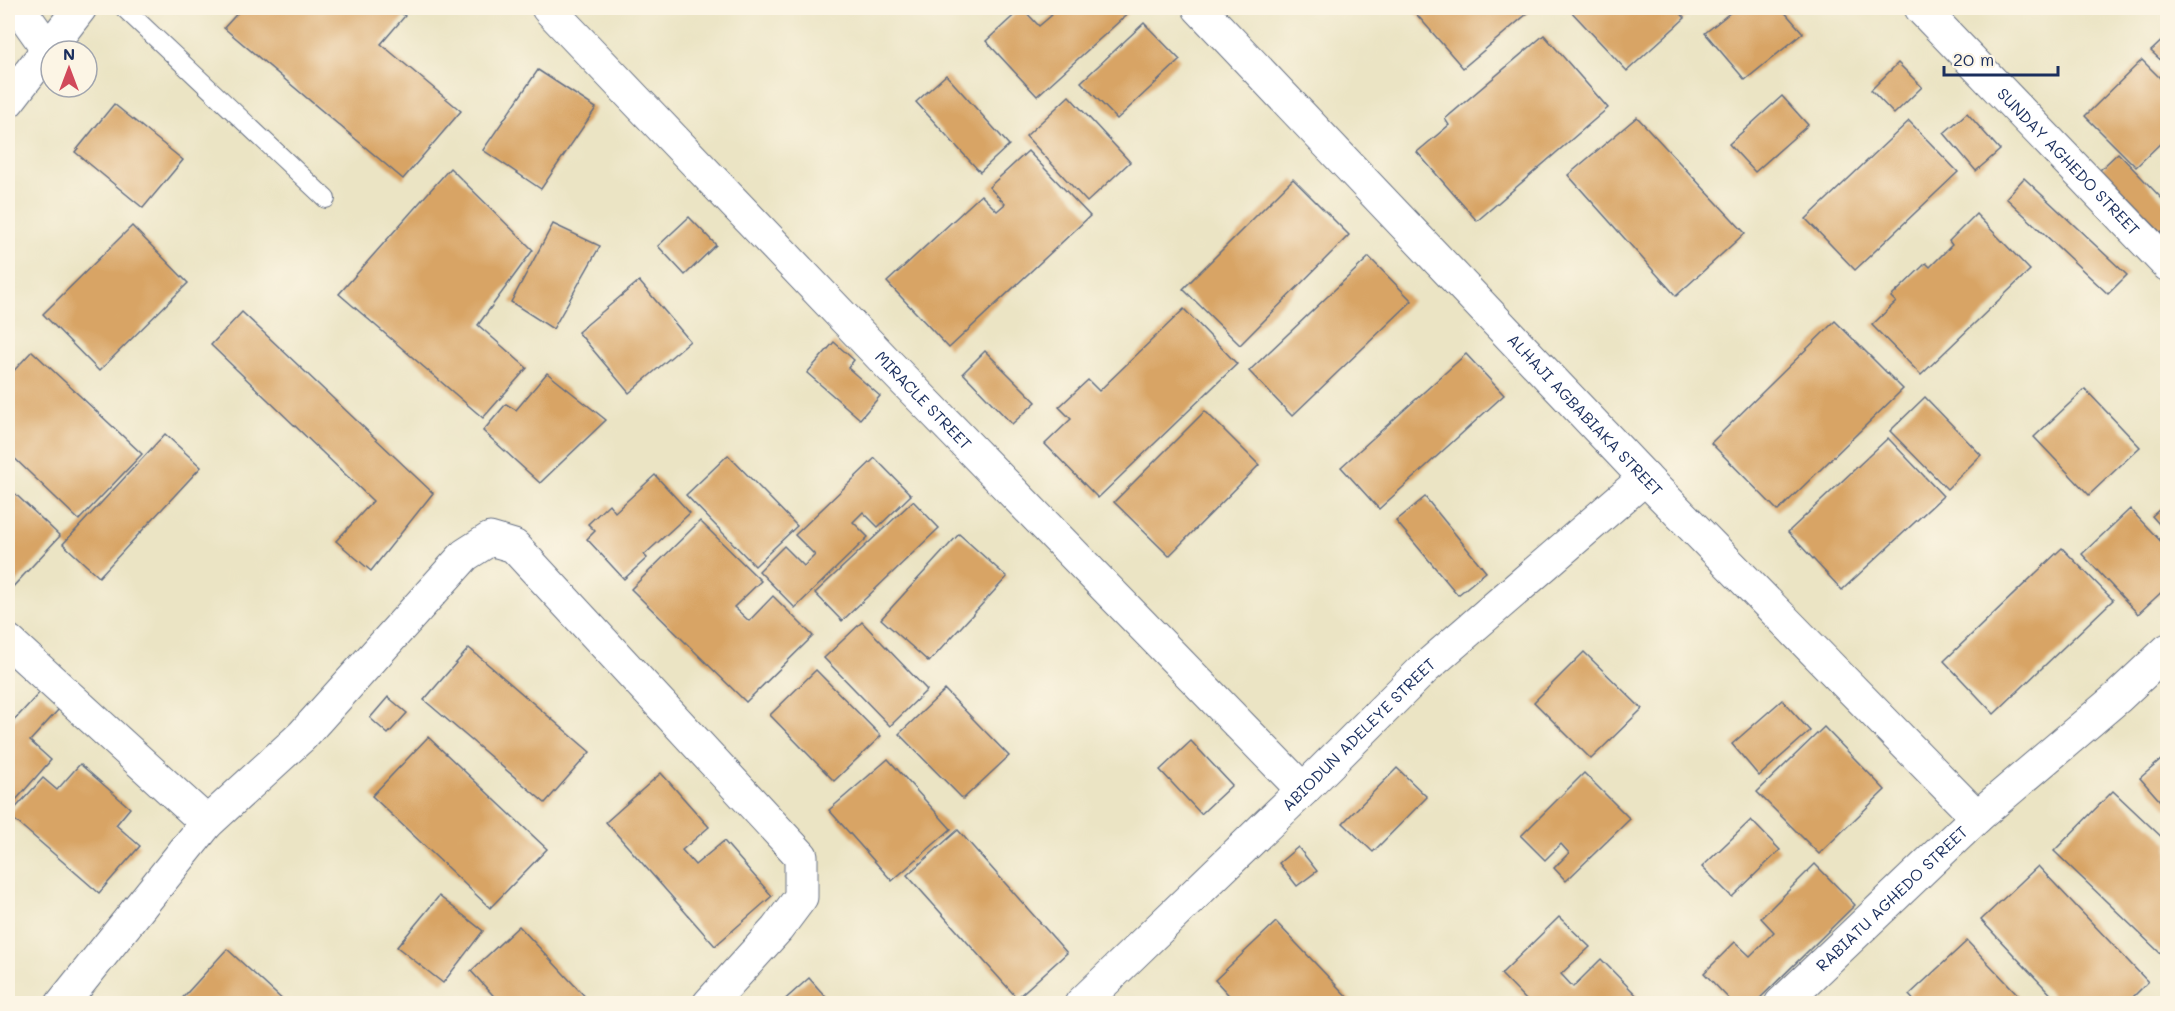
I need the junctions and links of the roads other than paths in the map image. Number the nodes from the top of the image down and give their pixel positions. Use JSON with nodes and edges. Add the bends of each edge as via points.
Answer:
{"nodes":[{"id":1,"x":19,"y":8,"type":"edge"},
{"id":2,"x":80,"y":8,"type":"edge"},
{"id":3,"x":124,"y":8,"type":"edge"},
{"id":4,"x":548,"y":8,"type":"edge"},
{"id":5,"x":1199,"y":8,"type":"edge"},
{"id":6,"x":1921,"y":8,"type":"edge"},
{"id":7,"x":41,"y":39,"type":"edge"},
{"id":8,"x":56,"y":39,"type":"edge"},
{"id":9,"x":39,"y":61,"type":"edge"},
{"id":10,"x":8,"y":101,"type":"edge"},
{"id":11,"x":326,"y":199,"type":"dead end"},
{"id":12,"x":2168,"y":265,"type":"edge"},
{"id":13,"x":1646,"y":478,"type":"junction"},
{"id":14,"x":8,"y":641,"type":"edge"},
{"id":15,"x":2168,"y":650,"type":"edge"},
{"id":16,"x":1303,"y":790,"type":"junction"},
{"id":17,"x":1977,"y":817,"type":"junction"},
{"id":18,"x":207,"y":823,"type":"junction"},
{"id":19,"x":62,"y":1004,"type":"edge"},
{"id":20,"x":709,"y":1004,"type":"edge"},
{"id":21,"x":1081,"y":1004,"type":"edge"},
{"id":22,"x":1781,"y":1004,"type":"edge"}],
"edges":[{"from":1,"to":7,"type":"street"},
{"from":2,"to":8,"type":"street"},
{"from":3,"to":11,"type":"lane"},
{"from":4,"to":16,"type":"street","name":"MIRACLE STREET"},
{"from":5,"to":13,"type":"street","name":"ALHAJI AGBABIAKA STREET"},
{"from":6,"to":12,"type":"street","name":"SUNDAY AGHEDO STREET"},
{"from":9,"to":10,"type":"street"},
{"from":13,"to":16,"type":"street","name":"ABIODUN ADELEYE STREET","via":[[1425,668]]},
{"from":13,"to":17,"type":"street","name":"ALHAJI AGBABIAKA STREET"},
{"from":14,"to":18,"type":"street"},
{"from":15,"to":17,"type":"street","name":"RABIATU AGHEDO STREET"},
{"from":16,"to":21,"type":"street","name":"ABIODUN ADELEYE STREET"},
{"from":17,"to":22,"type":"street","name":"RABIATU AGHEDO STREET"},
{"from":18,"to":19,"type":"street"},
{"from":18,"to":20,"type":"street","via":[[302,736],[465,555],[490,539],[514,546],[801,856],[801,897]]}]}
